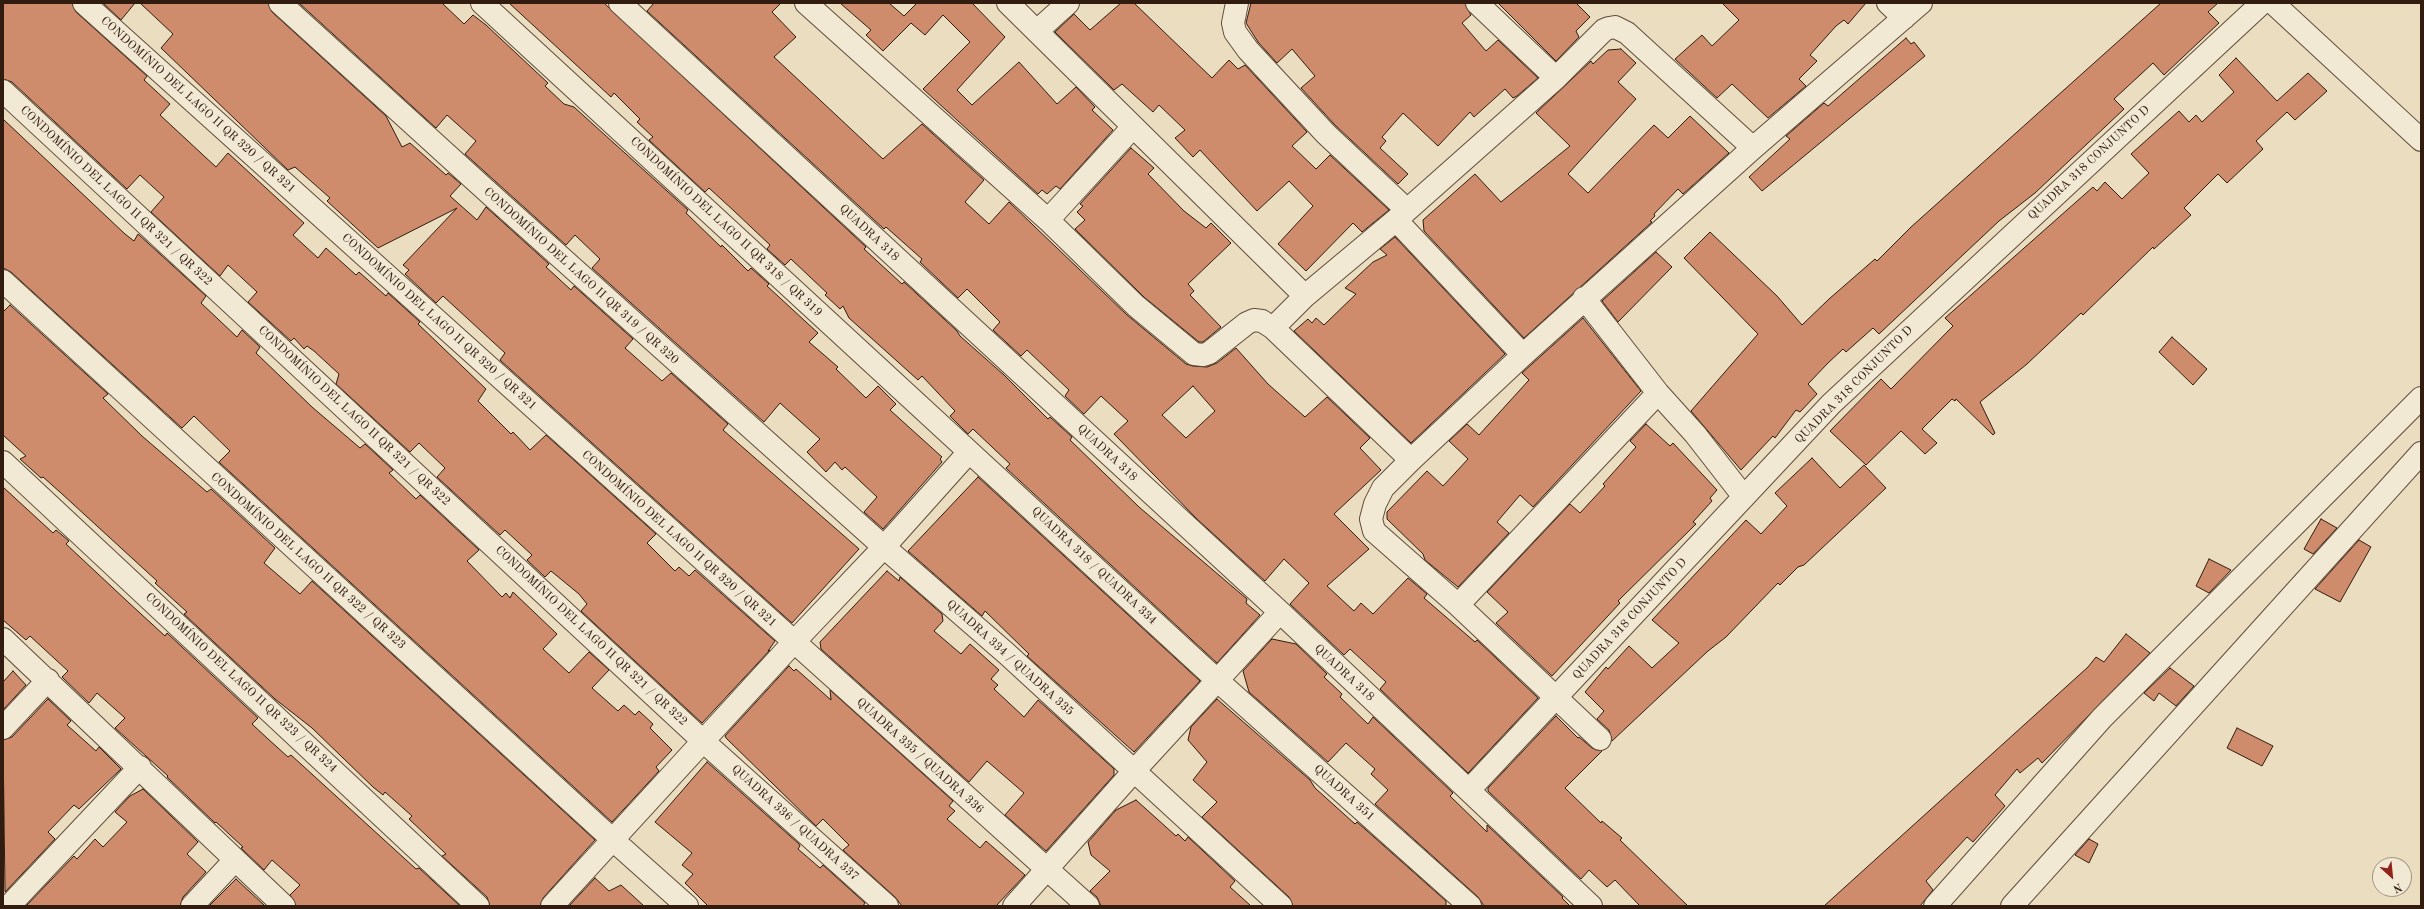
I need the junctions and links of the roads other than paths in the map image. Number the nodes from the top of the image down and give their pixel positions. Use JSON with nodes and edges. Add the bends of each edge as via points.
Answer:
{"nodes":[{"id":1,"x":84,"y":3,"type":"edge"},
{"id":2,"x":280,"y":3,"type":"edge"},
{"id":3,"x":482,"y":3,"type":"edge"},
{"id":4,"x":620,"y":3,"type":"edge"},
{"id":5,"x":806,"y":3,"type":"edge"},
{"id":6,"x":1008,"y":3,"type":"edge"},
{"id":7,"x":1068,"y":3,"type":"edge"},
{"id":8,"x":1236,"y":3,"type":"edge"},
{"id":9,"x":1477,"y":3,"type":"edge"},
{"id":10,"x":1888,"y":3,"type":"edge"},
{"id":11,"x":1921,"y":3,"type":"edge"},
{"id":12,"x":2262,"y":3,"type":"edge"},
{"id":13,"x":2273,"y":3,"type":"edge"},
{"id":14,"x":1904,"y":18,"type":"junction"},
{"id":15,"x":1037,"y":31,"type":"junction"},
{"id":16,"x":1556,"y":78,"type":"junction"},
{"id":17,"x":3,"y":91,"type":"edge"},
{"id":18,"x":1132,"y":128,"type":"junction"},
{"id":19,"x":2421,"y":140,"type":"edge"},
{"id":20,"x":1754,"y":148,"type":"junction"},
{"id":21,"x":1402,"y":215,"type":"junction"},
{"id":22,"x":1048,"y":220,"type":"junction"},
{"id":23,"x":3,"y":281,"type":"edge"},
{"id":24,"x":1305,"y":296,"type":"junction"},
{"id":25,"x":1584,"y":298,"type":"junction"},
{"id":26,"x":1273,"y":328,"type":"junction"},
{"id":27,"x":1523,"y":355,"type":"junction"},
{"id":28,"x":1658,"y":393,"type":"junction"},
{"id":29,"x":2421,"y":398,"type":"edge"},
{"id":30,"x":969,"y":452,"type":"junction"},
{"id":31,"x":2421,"y":453,"type":"edge"},
{"id":32,"x":1411,"y":460,"type":"junction"},
{"id":33,"x":3,"y":462,"type":"edge"},
{"id":34,"x":1744,"y":497,"type":"junction"},
{"id":35,"x":884,"y":547,"type":"junction"},
{"id":36,"x":1458,"y":605,"type":"junction"},
{"id":37,"x":1280,"y":612,"type":"junction"},
{"id":38,"x":3,"y":639,"type":"edge"},
{"id":39,"x":793,"y":643,"type":"junction"},
{"id":40,"x":48,"y":680,"type":"junction"},
{"id":41,"x":1218,"y":681,"type":"junction"},
{"id":42,"x":1557,"y":696,"type":"junction"},
{"id":43,"x":3,"y":728,"type":"edge"},
{"id":44,"x":1600,"y":739,"type":"dead end"},
{"id":45,"x":703,"y":741,"type":"junction"},
{"id":46,"x":140,"y":767,"type":"junction"},
{"id":47,"x":1134,"y":771,"type":"junction"},
{"id":48,"x":1469,"y":790,"type":"junction"},
{"id":49,"x":613,"y":840,"type":"junction"},
{"id":50,"x":235,"y":860,"type":"junction"},
{"id":51,"x":1047,"y":869,"type":"junction"},
{"id":52,"x":10,"y":906,"type":"edge"},
{"id":53,"x":192,"y":906,"type":"edge"},
{"id":54,"x":284,"y":906,"type":"edge"},
{"id":55,"x":478,"y":906,"type":"edge"},
{"id":56,"x":552,"y":906,"type":"edge"},
{"id":57,"x":687,"y":906,"type":"edge"},
{"id":58,"x":887,"y":906,"type":"edge"},
{"id":59,"x":1014,"y":906,"type":"edge"},
{"id":60,"x":1088,"y":906,"type":"edge"},
{"id":61,"x":1281,"y":906,"type":"edge"},
{"id":62,"x":1470,"y":906,"type":"edge"},
{"id":63,"x":1591,"y":906,"type":"edge"},
{"id":64,"x":1935,"y":906,"type":"edge"},
{"id":65,"x":2012,"y":906,"type":"edge"}],
"edges":[{"from":1,"to":39,"type":"street","name":"CONDOMÍNIO DEL LAGO II QR 320 / QR 321","via":[[414,298]]},
{"from":2,"to":35,"type":"street","name":"CONDOMÍNIO DEL LAGO II QR 319 / QR 320"},
{"from":3,"to":30,"type":"street","name":"CONDOMÍNIO DEL LAGO II QR 318 / QR 319"},
{"from":4,"to":37,"type":"street","name":"QUADRA 318"},
{"from":5,"to":22,"type":"street"},
{"from":6,"to":15,"type":"street"},
{"from":7,"to":15,"type":"street"},
{"from":8,"to":21,"type":"street","via":[[1233,23],[1235,32],[1248,50]]},
{"from":9,"to":16,"type":"street"},
{"from":10,"to":14,"type":"street"},
{"from":11,"to":14,"type":"street"},
{"from":12,"to":34,"type":"street","name":"QUADRA 318 CONJUNTO D","via":[[1837,399]]},
{"from":13,"to":19,"type":"street"},
{"from":14,"to":20,"type":"street"},
{"from":15,"to":18,"type":"street"},
{"from":16,"to":20,"type":"street","via":[[1604,30],[1615,27],[1621,29]]},
{"from":16,"to":21,"type":"street"},
{"from":17,"to":45,"type":"street","name":"CONDOMÍNIO DEL LAGO II QR 321 / QR 322"},
{"from":18,"to":22,"type":"street"},
{"from":18,"to":24,"type":"street"},
{"from":20,"to":25,"type":"street"},
{"from":21,"to":24,"type":"street"},
{"from":21,"to":27,"type":"street"},
{"from":22,"to":26,"type":"street","via":[[1136,306],[1194,354],[1209,353],[1254,320],[1262,320]]},
{"from":23,"to":49,"type":"street","name":"CONDOMÍNIO DEL LAGO II QR 322 / QR 323"},
{"from":24,"to":26,"type":"street"},
{"from":25,"to":27,"type":"street"},
{"from":25,"to":28,"type":"street"},
{"from":26,"to":32,"type":"street"},
{"from":27,"to":32,"type":"street"},
{"from":28,"to":34,"type":"street"},
{"from":28,"to":36,"type":"street"},
{"from":29,"to":64,"type":"street","via":[[2102,718]]},
{"from":30,"to":35,"type":"street"},
{"from":30,"to":41,"type":"street","name":"QUADRA 318 / QUADRA 334"},
{"from":31,"to":65,"type":"street"},
{"from":32,"to":36,"type":"street","via":[[1383,488],[1371,518],[1374,531]]},
{"from":33,"to":55,"type":"street","name":"CONDOMÍNIO DEL LAGO II QR 323 / QR 324"},
{"from":34,"to":42,"type":"street","name":"QUADRA 318 CONJUNTO D"},
{"from":35,"to":39,"type":"street"},
{"from":35,"to":47,"type":"street","name":"QUADRA 334 / QUADRA 335","via":[[1007,654]]},
{"from":36,"to":42,"type":"street"},
{"from":37,"to":41,"type":"street"},
{"from":37,"to":48,"type":"street","name":"QUADRA 318"},
{"from":38,"to":40,"type":"street"},
{"from":39,"to":45,"type":"street"},
{"from":39,"to":51,"type":"street","name":"QUADRA 335 / QUADRA 336"},
{"from":40,"to":43,"type":"street"},
{"from":40,"to":46,"type":"street"},
{"from":41,"to":47,"type":"street"},
{"from":41,"to":62,"type":"street","name":"QUADRA 351"},
{"from":42,"to":44,"type":"street"},
{"from":42,"to":48,"type":"street","name":"QUADRA 318 CONJUNTO D"},
{"from":45,"to":49,"type":"street"},
{"from":45,"to":58,"type":"street","name":"QUADRA 336 / QUADRA 337"},
{"from":46,"to":50,"type":"street"},
{"from":46,"to":52,"type":"street"},
{"from":47,"to":51,"type":"street"},
{"from":47,"to":61,"type":"street","name":"QUADRA 334 / QUADRA 335"},
{"from":48,"to":63,"type":"street","name":"QUADRA 318"},
{"from":49,"to":56,"type":"street"},
{"from":49,"to":57,"type":"street","name":"CONDOMÍNIO DEL LAGO II QR 322 / QR 323"},
{"from":50,"to":53,"type":"street"},
{"from":50,"to":54,"type":"street"},
{"from":51,"to":59,"type":"street"},
{"from":51,"to":60,"type":"street","name":"QUADRA 335 / QUADRA 336"}]}
